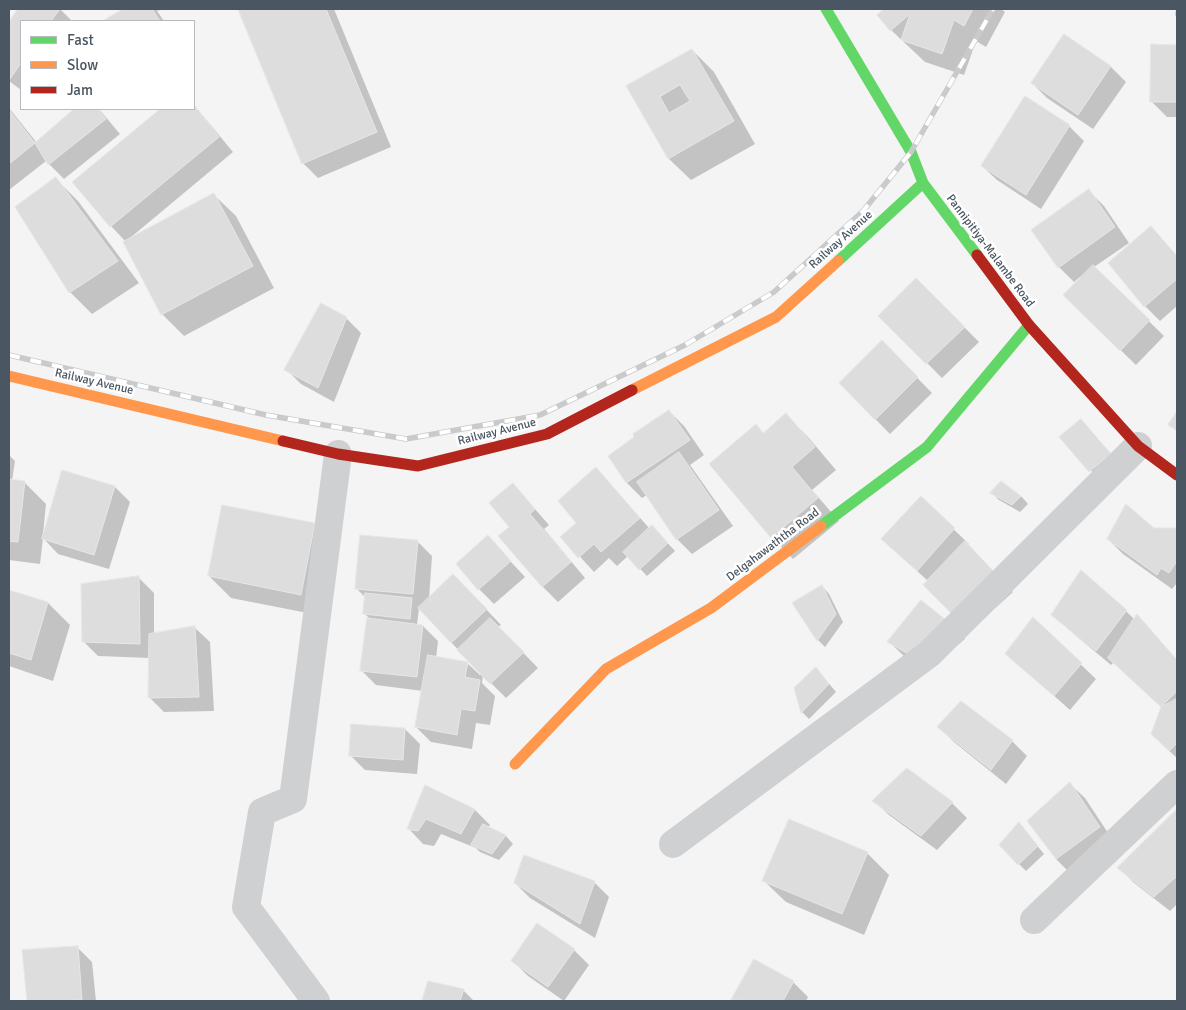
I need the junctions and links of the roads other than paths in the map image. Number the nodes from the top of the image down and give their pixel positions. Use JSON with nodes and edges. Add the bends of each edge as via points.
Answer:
{"nodes":[{"id":1,"x":826,"y":9,"type":"edge"},
{"id":2,"x":923,"y":184,"type":"junction"},
{"id":3,"x":1029,"y":325,"type":"junction"},
{"id":4,"x":9,"y":376,"type":"edge"},
{"id":5,"x":1138,"y":446,"type":"junction"},
{"id":6,"x":338,"y":454,"type":"junction"},
{"id":7,"x":1177,"y":475,"type":"edge"},
{"id":8,"x":515,"y":764,"type":"dead end"},
{"id":9,"x":1177,"y":784,"type":"edge"},
{"id":10,"x":674,"y":844,"type":"dead end"},
{"id":11,"x":1034,"y":920,"type":"dead end"},
{"id":12,"x":316,"y":1001,"type":"edge"}],
"edges":[{"from":1,"to":2,"type":"street","name":"Pannipitiya-Malambe Road","via":[[911,152]]},
{"from":2,"to":3,"type":"street","name":"Pannipitiya-Malambe Road"},
{"from":2,"to":6,"type":"street","name":"Railway Avenue","via":[[776,316],[547,434],[418,466]]},
{"from":3,"to":5,"type":"street","name":"Pannipitiya-Malambe Road"},
{"from":3,"to":8,"type":"street","name":"Delgahawaththa Road","via":[[927,447],[712,608],[606,669]]},
{"from":4,"to":6,"type":"street","name":"Railway Avenue"},
{"from":5,"to":7,"type":"street","name":"Pannipitiya-Malambe Road"},
{"from":5,"to":10,"type":"street","via":[[929,654]]},
{"from":6,"to":12,"type":"street","via":[[293,799],[262,812],[246,907]]},
{"from":9,"to":11,"type":"street"}]}
